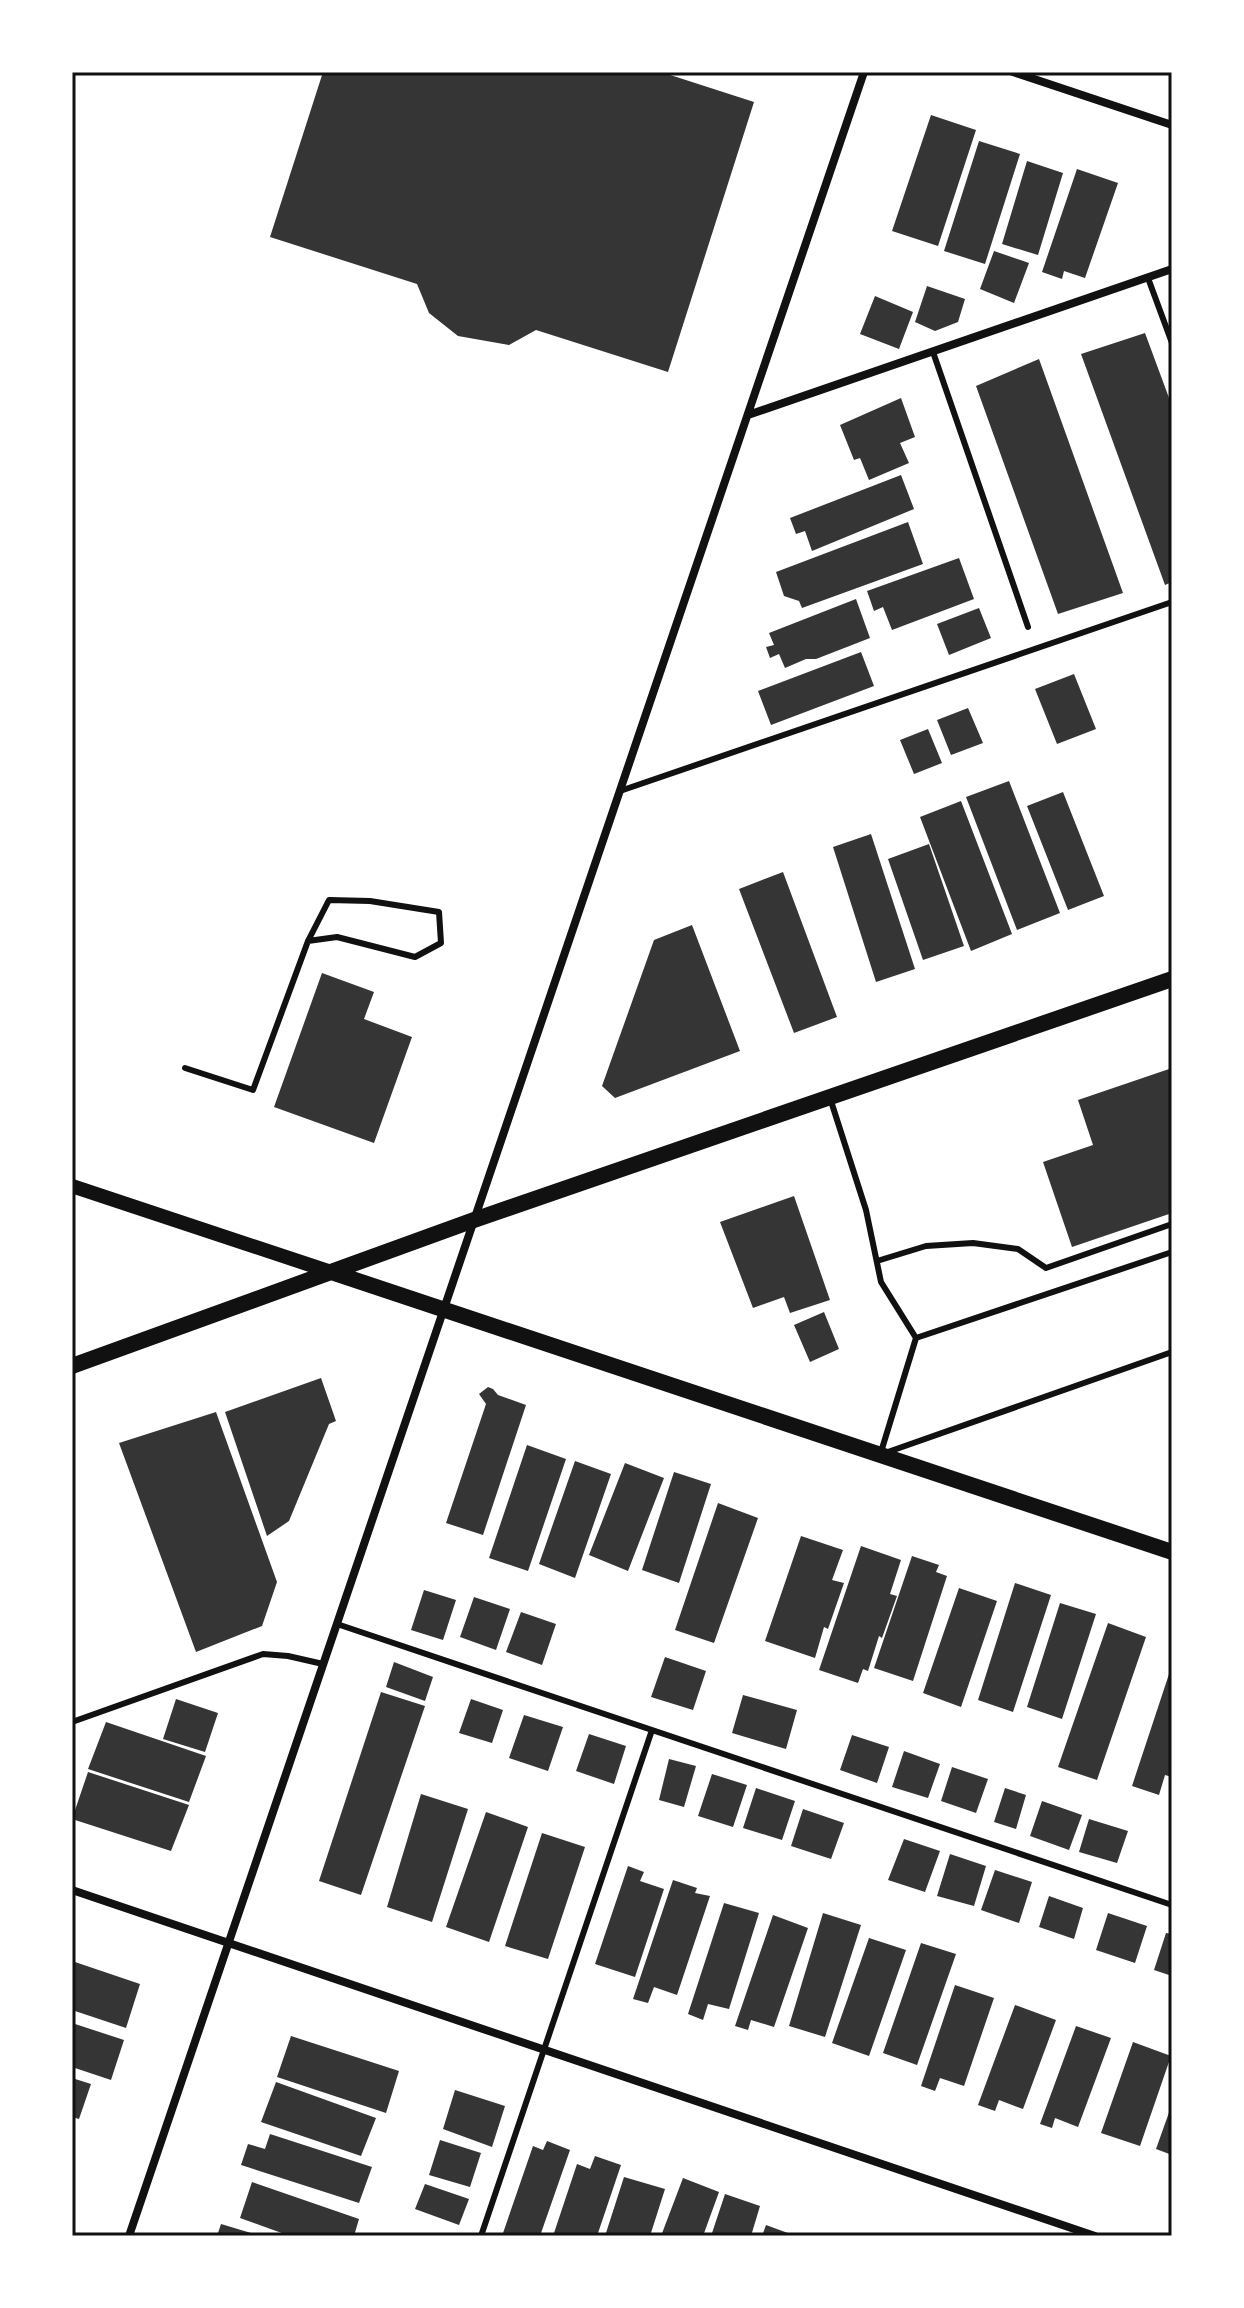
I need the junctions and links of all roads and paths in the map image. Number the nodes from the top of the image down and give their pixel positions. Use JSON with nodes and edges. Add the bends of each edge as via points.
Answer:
{"nodes":[{"id":1,"x":864,"y":72,"type":"edge"},
{"id":2,"x":1013,"y":72,"type":"edge"},
{"id":3,"x":1172,"y":125,"type":"edge"},
{"id":4,"x":1172,"y":269,"type":"edge"},
{"id":5,"x":1148,"y":278,"type":"junction"},
{"id":6,"x":1172,"y":343,"type":"edge"},
{"id":7,"x":933,"y":352,"type":"junction"},
{"id":8,"x":748,"y":415,"type":"junction"},
{"id":9,"x":1172,"y":602,"type":"edge"},
{"id":10,"x":1028,"y":627,"type":"dead end"},
{"id":11,"x":620,"y":791,"type":"junction"},
{"id":12,"x":308,"y":941,"type":"junction"},
{"id":13,"x":1172,"y":979,"type":"edge"},
{"id":14,"x":185,"y":1068,"type":"dead end"},
{"id":15,"x":830,"y":1098,"type":"junction"},
{"id":16,"x":72,"y":1186,"type":"edge"},
{"id":17,"x":474,"y":1220,"type":"junction"},
{"id":18,"x":1172,"y":1224,"type":"edge"},
{"id":19,"x":1172,"y":1252,"type":"edge"},
{"id":20,"x":877,"y":1261,"type":"junction"},
{"id":21,"x":331,"y":1272,"type":"junction"},
{"id":22,"x":444,"y":1309,"type":"junction"},
{"id":23,"x":916,"y":1338,"type":"junction"},
{"id":24,"x":1172,"y":1352,"type":"edge"},
{"id":25,"x":72,"y":1366,"type":"edge"},
{"id":26,"x":880,"y":1455,"type":"junction"},
{"id":27,"x":1172,"y":1552,"type":"edge"},
{"id":28,"x":337,"y":1624,"type":"junction"},
{"id":29,"x":323,"y":1664,"type":"junction"},
{"id":30,"x":72,"y":1722,"type":"edge"},
{"id":31,"x":652,"y":1730,"type":"junction"},
{"id":32,"x":72,"y":1890,"type":"edge"},
{"id":33,"x":1172,"y":1905,"type":"edge"},
{"id":34,"x":228,"y":1944,"type":"junction"},
{"id":35,"x":544,"y":2050,"type":"junction"},
{"id":36,"x":129,"y":2236,"type":"edge"},
{"id":37,"x":481,"y":2236,"type":"edge"},
{"id":38,"x":1095,"y":2236,"type":"edge"}],
"edges":[{"from":1,"to":8,"type":"street"},
{"from":2,"to":3,"type":"street"},
{"from":4,"to":5,"type":"street"},
{"from":5,"to":6,"type":"lane"},
{"from":5,"to":7,"type":"street"},
{"from":7,"to":8,"type":"street"},
{"from":7,"to":10,"type":"lane"},
{"from":8,"to":11,"type":"street"},
{"from":9,"to":11,"type":"lane"},
{"from":11,"to":17,"type":"street"},
{"from":12,"to":12,"type":"lane","via":[[329,900],[439,912],[441,943],[415,957],[337,937]]},
{"from":12,"to":14,"type":"lane","via":[[253,1090]]},
{"from":13,"to":15,"type":"main road"},
{"from":15,"to":17,"type":"main road"},
{"from":15,"to":20,"type":"lane"},
{"from":16,"to":21,"type":"street"},
{"from":17,"to":21,"type":"main road"},
{"from":17,"to":22,"type":"street"},
{"from":18,"to":20,"type":"lane","via":[[1046,1268],[1018,1249],[973,1243],[926,1246]]},
{"from":19,"to":23,"type":"lane"},
{"from":20,"to":23,"type":"lane","via":[[881,1282]]},
{"from":21,"to":22,"type":"main road"},
{"from":21,"to":25,"type":"main road"},
{"from":22,"to":26,"type":"main road"},
{"from":22,"to":28,"type":"street"},
{"from":23,"to":26,"type":"lane"},
{"from":24,"to":26,"type":"lane"},
{"from":26,"to":27,"type":"main road"},
{"from":28,"to":29,"type":"street"},
{"from":28,"to":31,"type":"lane"},
{"from":29,"to":30,"type":"lane","via":[[263,1654]]},
{"from":29,"to":34,"type":"street"},
{"from":31,"to":33,"type":"lane"},
{"from":31,"to":35,"type":"lane"},
{"from":32,"to":34,"type":"street"},
{"from":34,"to":35,"type":"street"},
{"from":34,"to":36,"type":"street"},
{"from":35,"to":37,"type":"lane"},
{"from":35,"to":38,"type":"street"}]}
